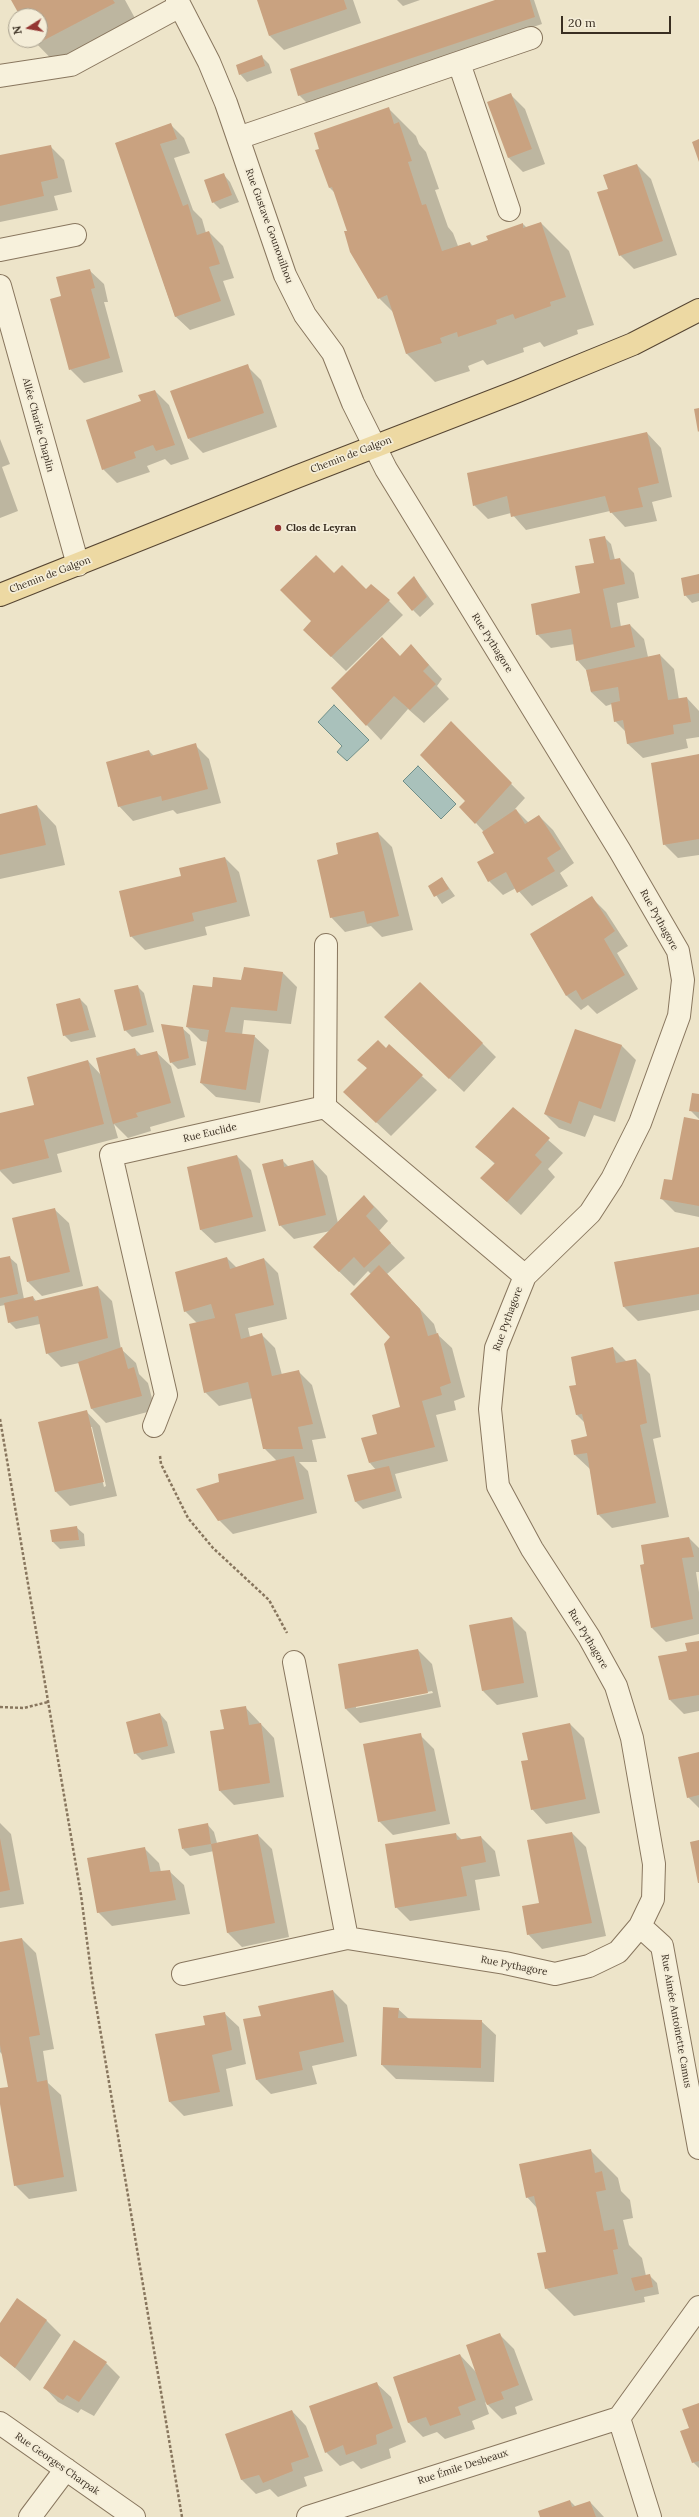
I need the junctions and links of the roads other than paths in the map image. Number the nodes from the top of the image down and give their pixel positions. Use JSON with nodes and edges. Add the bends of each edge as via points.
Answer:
{"nodes":[{"id":1,"x":178,"y":3,"type":"edge"},
{"id":2,"x":531,"y":38,"type":"dead end"},
{"id":3,"x":459,"y":63,"type":"junction"},
{"id":4,"x":0,"y":76,"type":"edge"},
{"id":5,"x":238,"y":138,"type":"junction"},
{"id":6,"x":509,"y":210,"type":"dead end"},
{"id":7,"x":75,"y":235,"type":"dead end"},
{"id":8,"x":0,"y":250,"type":"edge"},
{"id":9,"x":0,"y":286,"type":"edge"},
{"id":10,"x":699,"y":310,"type":"edge"},
{"id":11,"x":375,"y":446,"type":"junction"},
{"id":12,"x":78,"y":565,"type":"junction"},
{"id":13,"x":0,"y":595,"type":"edge"},
{"id":14,"x":326,"y":946,"type":"dead end"},
{"id":15,"x":691,"y":980,"type":"edge"},
{"id":16,"x":325,"y":1107,"type":"junction"},
{"id":17,"x":525,"y":1276,"type":"junction"},
{"id":18,"x":154,"y":1426,"type":"road end"},
{"id":19,"x":294,"y":1662,"type":"road end"},
{"id":20,"x":640,"y":1926,"type":"junction"},
{"id":21,"x":347,"y":1938,"type":"junction"},
{"id":22,"x":183,"y":1974,"type":"dead end"},
{"id":23,"x":699,"y":2148,"type":"edge"},
{"id":24,"x":699,"y":2307,"type":"edge"},
{"id":25,"x":618,"y":2418,"type":"junction"},
{"id":26,"x":0,"y":2423,"type":"edge"},
{"id":27,"x":66,"y":2469,"type":"junction"},
{"id":28,"x":30,"y":2517,"type":"edge"},
{"id":29,"x":134,"y":2517,"type":"edge"},
{"id":30,"x":308,"y":2517,"type":"edge"},
{"id":31,"x":650,"y":2517,"type":"edge"}],
"edges":[{"from":1,"to":4,"type":"street","via":[[71,65]]},
{"from":1,"to":5,"type":"street","name":"Rue Gustave Gounouilhou","via":[[209,62]]},
{"from":2,"to":3,"type":"street"},
{"from":3,"to":5,"type":"street"},
{"from":3,"to":6,"type":"street"},
{"from":5,"to":11,"type":"street","name":"Rue Gustave Gounouilhou","via":[[285,275],[305,316],[333,353],[353,403]]},
{"from":7,"to":8,"type":"street"},
{"from":9,"to":12,"type":"street","name":"Allée Charlie Chaplin"},
{"from":10,"to":11,"type":"main road","name":"Chemin de Galgon","via":[[633,344],[518,392]]},
{"from":11,"to":12,"type":"main road","name":"Chemin de Galgon"},
{"from":11,"to":15,"type":"street","name":"Rue Pythagore","via":[[412,512],[620,850],[678,951]]},
{"from":12,"to":13,"type":"main road","name":"Chemin de Galgon"},
{"from":14,"to":16,"type":"street"},
{"from":15,"to":17,"type":"street","name":"Rue Pythagore","via":[[640,1123],[612,1179],[590,1213]]},
{"from":16,"to":17,"type":"street"},
{"from":16,"to":18,"type":"street","name":"Rue Euclide","via":[[111,1155],[166,1395]]},
{"from":17,"to":20,"type":"street","name":"Rue Pythagore","via":[[496,1348],[490,1409],[498,1486],[532,1549],[589,1637],[616,1686],[632,1738],[654,1864],[653,1899]]},
{"from":19,"to":21,"type":"street"},
{"from":20,"to":21,"type":"street","name":"Rue Pythagore","via":[[618,1952],[589,1966],[555,1974],[505,1963]]},
{"from":20,"to":23,"type":"street","name":"Rue Aimée Antoinette Camus","via":[[662,1946]]},
{"from":21,"to":22,"type":"street","name":"Rue Pythagore"},
{"from":24,"to":25,"type":"street"},
{"from":25,"to":30,"type":"street","name":"Rue Émile Desbeaux"},
{"from":25,"to":31,"type":"street"},
{"from":26,"to":27,"type":"street","name":"Rue Georges Charpak"},
{"from":27,"to":28,"type":"street"},
{"from":27,"to":29,"type":"street","name":"Rue Georges Charpak"}]}
